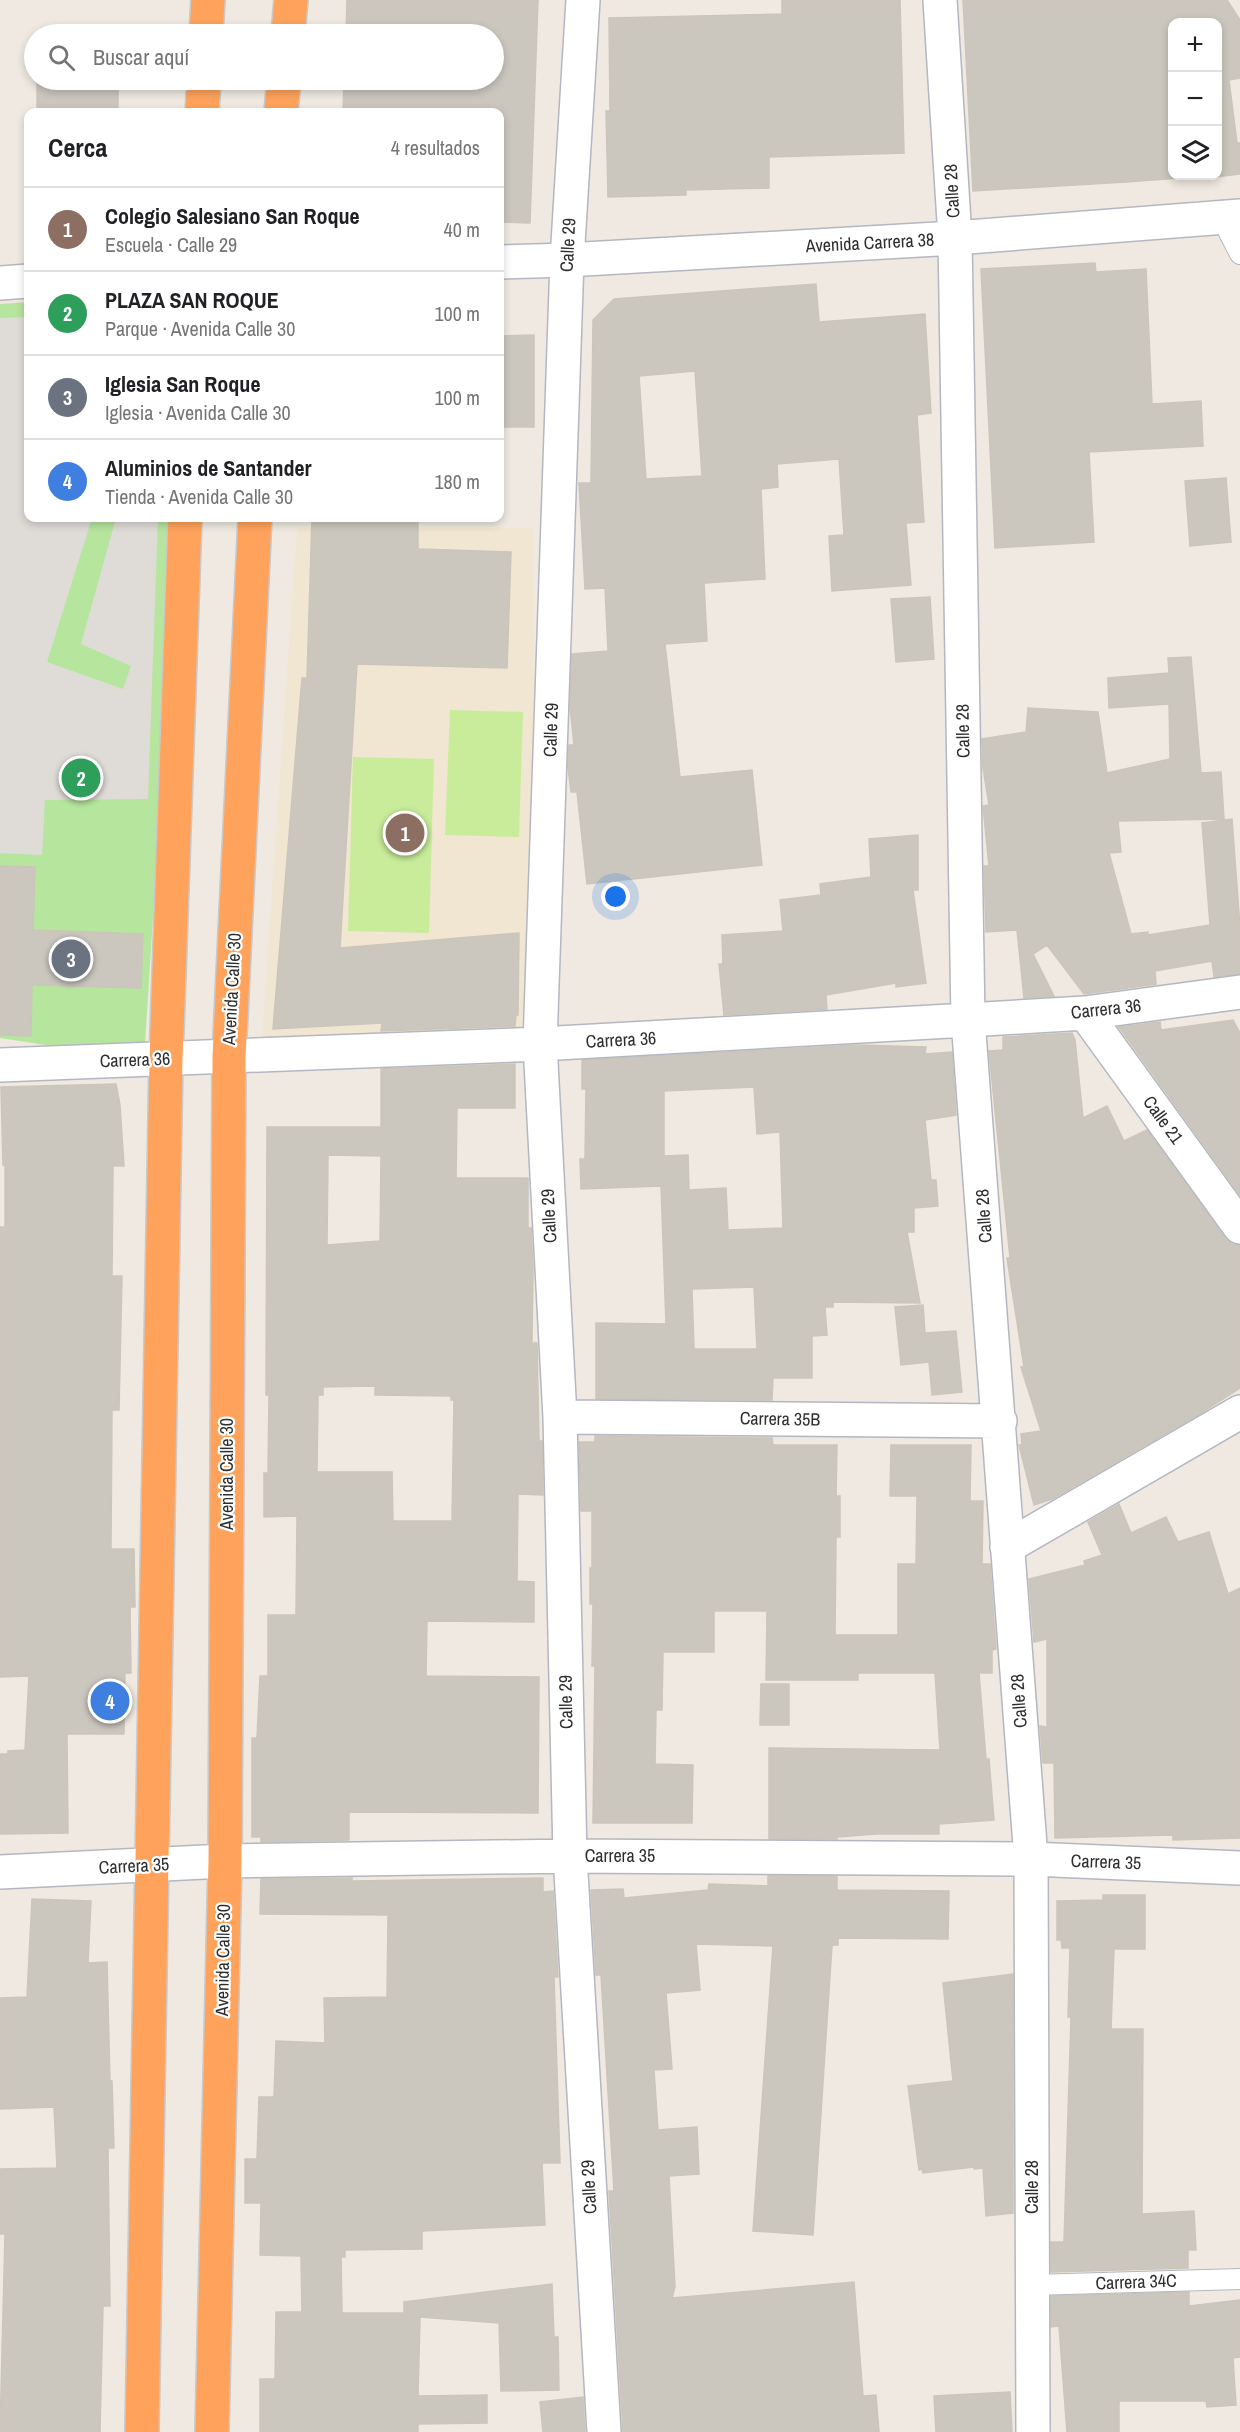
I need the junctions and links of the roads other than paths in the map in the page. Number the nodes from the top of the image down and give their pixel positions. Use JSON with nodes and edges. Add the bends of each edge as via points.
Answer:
{"nodes":[{"id":1,"x":208,"y":0,"type":"edge"},
{"id":2,"x":291,"y":0,"type":"edge"},
{"id":3,"x":583,"y":0,"type":"edge"},
{"id":4,"x":940,"y":0,"type":"edge"},
{"id":5,"x":207,"y":24,"type":"edge"},
{"id":6,"x":289,"y":24,"type":"edge"},
{"id":7,"x":203,"y":90,"type":"edge"},
{"id":8,"x":283,"y":90,"type":"edge"},
{"id":9,"x":202,"y":108,"type":"edge"},
{"id":10,"x":281,"y":108,"type":"edge"},
{"id":11,"x":1231,"y":217,"type":"edge"},
{"id":12,"x":954,"y":238,"type":"junction"},
{"id":13,"x":1240,"y":254,"type":"edge"},
{"id":14,"x":567,"y":260,"type":"junction"},
{"id":15,"x":504,"y":262,"type":"edge"},
{"id":16,"x":24,"y":281,"type":"edge"},
{"id":17,"x":0,"y":283,"type":"edge"},
{"id":18,"x":185,"y":522,"type":"edge"},
{"id":19,"x":255,"y":522,"type":"edge"},
{"id":20,"x":1240,"y":992,"type":"edge"},
{"id":21,"x":1085,"y":1012,"type":"junction"},
{"id":22,"x":969,"y":1020,"type":"junction"},
{"id":23,"x":540,"y":1044,"type":"junction"},
{"id":24,"x":229,"y":1057,"type":"junction"},
{"id":25,"x":166,"y":1059,"type":"junction"},
{"id":26,"x":0,"y":1065,"type":"edge"},
{"id":27,"x":1240,"y":1227,"type":"edge"},
{"id":28,"x":1240,"y":1412,"type":"edge"},
{"id":29,"x":560,"y":1417,"type":"junction"},
{"id":30,"x":1000,"y":1421,"type":"junction"},
{"id":31,"x":1007,"y":1547,"type":"junction"},
{"id":32,"x":570,"y":1856,"type":"junction"},
{"id":33,"x":1031,"y":1859,"type":"junction"},
{"id":34,"x":225,"y":1861,"type":"junction"},
{"id":35,"x":152,"y":1866,"type":"junction"},
{"id":36,"x":1240,"y":1868,"type":"edge"},
{"id":37,"x":0,"y":1872,"type":"edge"},
{"id":38,"x":1240,"y":2279,"type":"edge"},
{"id":39,"x":1033,"y":2285,"type":"junction"},
{"id":40,"x":142,"y":2432,"type":"edge"},
{"id":41,"x":212,"y":2432,"type":"edge"},
{"id":42,"x":604,"y":2432,"type":"edge"},
{"id":43,"x":1033,"y":2432,"type":"edge"}],
"edges":[{"from":1,"to":5,"type":"highway"},
{"from":2,"to":6,"type":"highway"},
{"from":3,"to":14,"type":"street","name":"Calle 29"},
{"from":4,"to":12,"type":"street","name":"Calle 28"},
{"from":7,"to":9,"type":"highway"},
{"from":8,"to":10,"type":"highway"},
{"from":11,"to":12,"type":"street","name":"Avenida Carrera 38"},
{"from":11,"to":13,"type":"lane"},
{"from":12,"to":14,"type":"street","name":"Avenida Carrera 38"},
{"from":12,"to":22,"type":"street","name":"Calle 28"},
{"from":14,"to":15,"type":"street","name":"Avenida Carrera 38"},
{"from":14,"to":23,"type":"street","name":"Calle 29"},
{"from":16,"to":17,"type":"street"},
{"from":18,"to":25,"type":"highway"},
{"from":19,"to":24,"type":"highway","name":"Avenida Calle 30"},
{"from":20,"to":21,"type":"street","name":"Carrera 36"},
{"from":21,"to":22,"type":"street","name":"Carrera 36"},
{"from":21,"to":27,"type":"street","name":"Calle 21"},
{"from":22,"to":23,"type":"street","name":"Carrera 36"},
{"from":22,"to":30,"type":"street","name":"Calle 28"},
{"from":23,"to":24,"type":"street","name":"Carrera 36"},
{"from":23,"to":29,"type":"street","name":"Calle 29"},
{"from":24,"to":25,"type":"street","name":"Carrera 36"},
{"from":24,"to":34,"type":"highway","name":"Avenida Calle 30"},
{"from":25,"to":26,"type":"street","name":"Carrera 36"},
{"from":25,"to":35,"type":"highway"},
{"from":28,"to":31,"type":"street"},
{"from":29,"to":30,"type":"street","name":"Carrera 35B"},
{"from":29,"to":32,"type":"street","name":"Calle 29"},
{"from":30,"to":31,"type":"street","name":"Calle 28"},
{"from":31,"to":33,"type":"street","name":"Calle 28"},
{"from":32,"to":33,"type":"street","name":"Carrera 35"},
{"from":32,"to":34,"type":"street","name":"Carrera 35"},
{"from":32,"to":42,"type":"street","name":"Calle 29"},
{"from":33,"to":36,"type":"street","name":"Carrera 35"},
{"from":33,"to":39,"type":"street","name":"Calle 28"},
{"from":34,"to":35,"type":"street","name":"Carrera 35"},
{"from":34,"to":41,"type":"highway","name":"Avenida Calle 30"},
{"from":35,"to":37,"type":"street","name":"Carrera 35"},
{"from":35,"to":40,"type":"highway"},
{"from":38,"to":39,"type":"lane","name":"Carrera 34C"},
{"from":39,"to":43,"type":"street","name":"Calle 28"}]}
